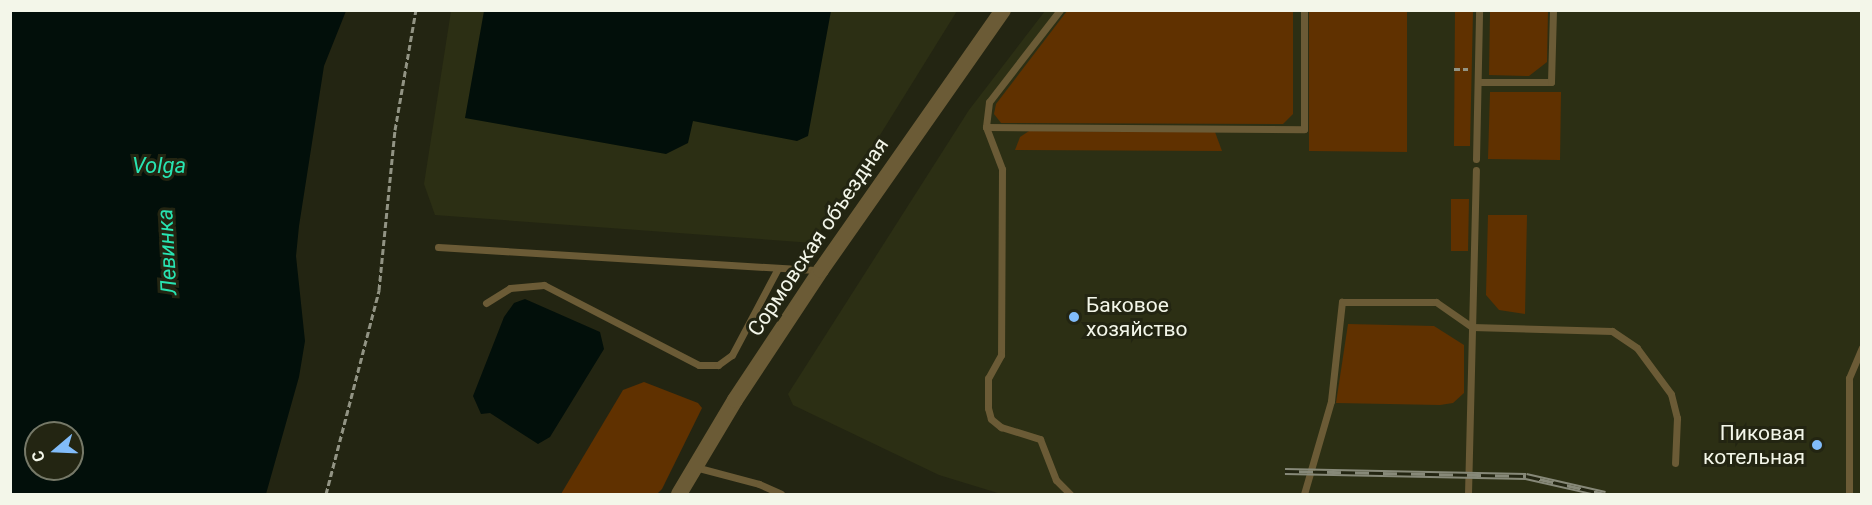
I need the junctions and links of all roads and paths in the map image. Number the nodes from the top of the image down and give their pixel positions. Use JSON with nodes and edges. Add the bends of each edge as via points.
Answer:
{"nodes":[{"id":1,"x":416,"y":10,"type":"edge"},
{"id":2,"x":1003,"y":10,"type":"edge"},
{"id":3,"x":1060,"y":10,"type":"edge"},
{"id":4,"x":1304,"y":10,"type":"edge"},
{"id":5,"x":1479,"y":10,"type":"edge"},
{"id":6,"x":1553,"y":10,"type":"edge"},
{"id":7,"x":1478,"y":82,"type":"junction"},
{"id":8,"x":986,"y":127,"type":"junction"},
{"id":9,"x":1476,"y":159,"type":"dead end"},
{"id":10,"x":1476,"y":170,"type":"dead end"},
{"id":11,"x":438,"y":247,"type":"dead end"},
{"id":12,"x":778,"y":268,"type":"junction"},
{"id":13,"x":821,"y":270,"type":"junction"},
{"id":14,"x":486,"y":303,"type":"dead end"},
{"id":15,"x":1472,"y":327,"type":"junction"},
{"id":16,"x":1862,"y":348,"type":"edge"},
{"id":17,"x":1675,"y":463,"type":"dead end"},
{"id":18,"x":695,"y":466,"type":"junction"},
{"id":19,"x":326,"y":495,"type":"edge"},
{"id":20,"x":680,"y":495,"type":"edge"},
{"id":21,"x":781,"y":495,"type":"edge"},
{"id":22,"x":1070,"y":495,"type":"edge"},
{"id":23,"x":1304,"y":495,"type":"edge"},
{"id":24,"x":1468,"y":495,"type":"edge"},
{"id":25,"x":1849,"y":495,"type":"edge"}],
"edges":[{"from":1,"to":19,"type":"path","via":[[395,130],[379,290]]},
{"from":2,"to":13,"type":"street","name":"Сормовская объездная"},
{"from":3,"to":8,"type":"lane","via":[[989,102]]},
{"from":4,"to":8,"type":"lane","via":[[1304,129]]},
{"from":5,"to":7,"type":"lane"},
{"from":6,"to":7,"type":"lane","via":[[1551,81]]},
{"from":7,"to":9,"type":"lane"},
{"from":8,"to":22,"type":"lane","via":[[1002,169],[1001,355],[988,378],[988,408],[1001,427],[1040,439],[1056,480]]},
{"from":10,"to":15,"type":"lane"},
{"from":11,"to":12,"type":"lane"},
{"from":12,"to":13,"type":"lane"},
{"from":12,"to":14,"type":"lane","via":[[732,355],[718,365],[699,365],[544,285],[510,288]]},
{"from":13,"to":18,"type":"street","name":"Сормовская объездная"},
{"from":15,"to":17,"type":"lane","via":[[1612,331],[1637,348],[1671,394],[1677,418]]},
{"from":15,"to":23,"type":"lane","via":[[1436,302],[1342,302],[1331,401]]},
{"from":15,"to":24,"type":"lane"},
{"from":16,"to":25,"type":"lane","via":[[1849,378]]},
{"from":18,"to":20,"type":"street","name":"Сормовская объездная"},
{"from":18,"to":21,"type":"lane","via":[[759,484]]}]}
